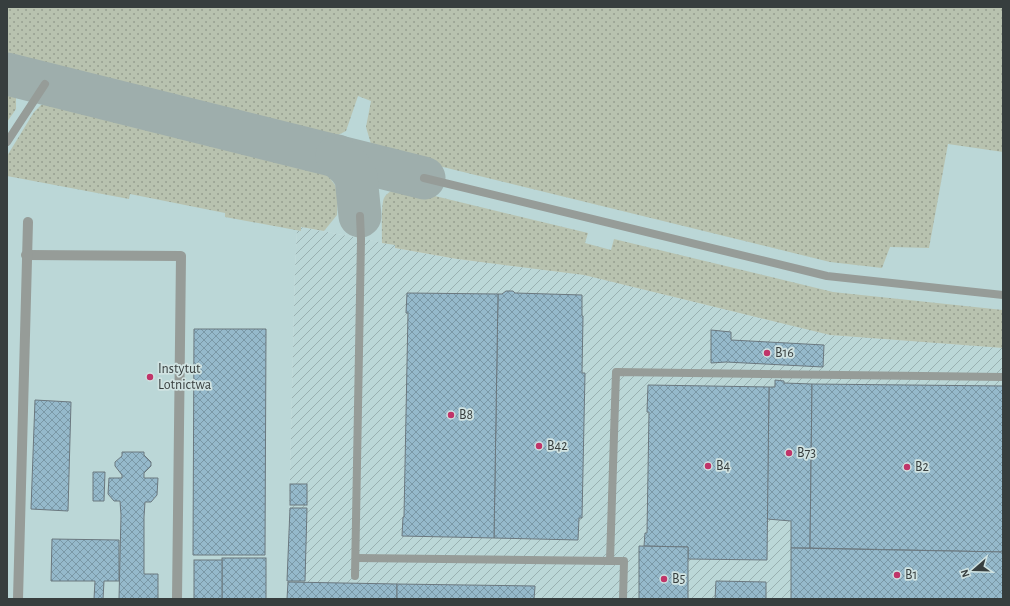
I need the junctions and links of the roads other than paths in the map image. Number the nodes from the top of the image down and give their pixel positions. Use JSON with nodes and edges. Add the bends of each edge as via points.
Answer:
{"nodes":[{"id":1,"x":45,"y":84,"type":"dead end"},
{"id":2,"x":7,"y":142,"type":"edge"},
{"id":3,"x":424,"y":178,"type":"dead end"},
{"id":4,"x":360,"y":216,"type":"dead end"},
{"id":5,"x":28,"y":222,"type":"dead end"},
{"id":6,"x":26,"y":255,"type":"junction"},
{"id":7,"x":1003,"y":295,"type":"edge"},
{"id":8,"x":1003,"y":376,"type":"edge"},
{"id":9,"x":356,"y":558,"type":"junction"},
{"id":10,"x":610,"y":560,"type":"junction"},
{"id":11,"x":355,"y":576,"type":"dead end"},
{"id":12,"x":18,"y":599,"type":"edge"},
{"id":13,"x":177,"y":599,"type":"edge"},
{"id":14,"x":623,"y":599,"type":"edge"}],
"edges":[{"from":1,"to":2,"type":"lane"},
{"from":3,"to":7,"type":"lane","via":[[827,276]]},
{"from":4,"to":9,"type":"lane"},
{"from":5,"to":6,"type":"street"},
{"from":6,"to":12,"type":"street"},
{"from":6,"to":13,"type":"street","via":[[181,256]]},
{"from":8,"to":10,"type":"lane","via":[[616,372]]},
{"from":9,"to":10,"type":"lane"},
{"from":9,"to":11,"type":"lane"},
{"from":10,"to":14,"type":"lane","via":[[624,561]]}]}
